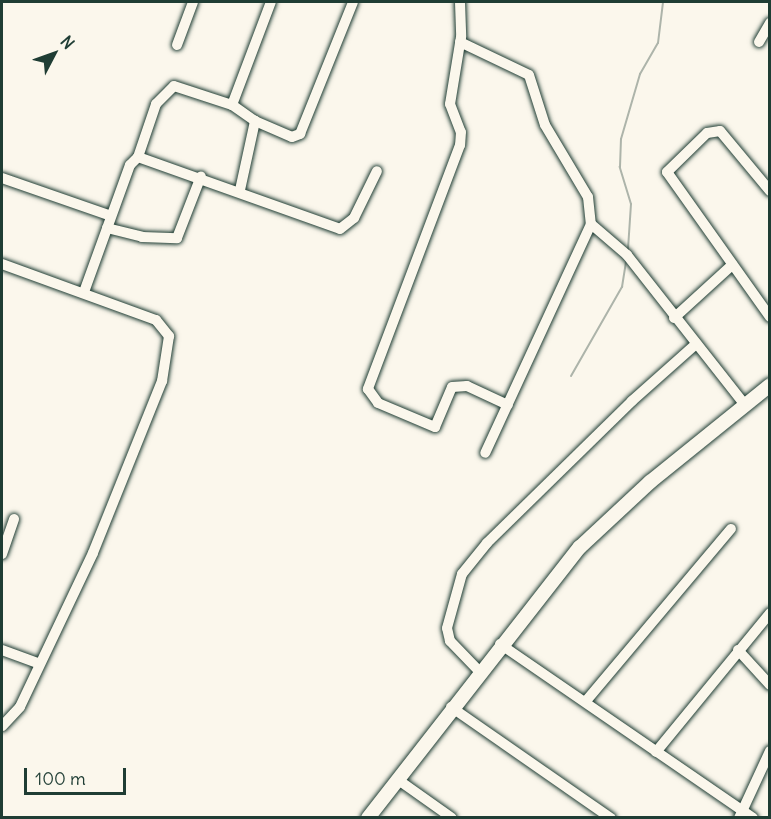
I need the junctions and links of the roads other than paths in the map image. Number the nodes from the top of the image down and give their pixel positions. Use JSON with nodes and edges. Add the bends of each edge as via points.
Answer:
{"nodes":[{"id":1,"x":193,"y":2,"type":"edge"},
{"id":2,"x":271,"y":2,"type":"edge"},
{"id":3,"x":353,"y":2,"type":"edge"},
{"id":4,"x":460,"y":2,"type":"edge"},
{"id":5,"x":770,"y":23,"type":"edge"},
{"id":6,"x":460,"y":42,"type":"junction"},
{"id":7,"x":759,"y":42,"type":"dead end"},
{"id":8,"x":177,"y":45,"type":"dead end"},
{"id":9,"x":232,"y":105,"type":"junction"},
{"id":10,"x":255,"y":122,"type":"junction"},
{"id":11,"x":138,"y":157,"type":"junction"},
{"id":12,"x":377,"y":171,"type":"dead end"},
{"id":13,"x":201,"y":176,"type":"junction"},
{"id":14,"x":2,"y":178,"type":"edge"},
{"id":15,"x":240,"y":190,"type":"junction"},
{"id":16,"x":770,"y":191,"type":"edge"},
{"id":17,"x":111,"y":216,"type":"junction"},
{"id":18,"x":591,"y":224,"type":"junction"},
{"id":19,"x":107,"y":228,"type":"junction"},
{"id":20,"x":2,"y":264,"type":"edge"},
{"id":21,"x":732,"y":265,"type":"junction"},
{"id":22,"x":84,"y":292,"type":"junction"},
{"id":23,"x":770,"y":317,"type":"edge"},
{"id":24,"x":674,"y":318,"type":"junction"},
{"id":25,"x":696,"y":344,"type":"junction"},
{"id":26,"x":770,"y":385,"type":"edge"},
{"id":27,"x":508,"y":405,"type":"junction"},
{"id":28,"x":746,"y":405,"type":"junction"},
{"id":29,"x":484,"y":453,"type":"dead end"},
{"id":30,"x":14,"y":519,"type":"dead end"},
{"id":31,"x":732,"y":529,"type":"dead end"},
{"id":32,"x":2,"y":555,"type":"edge"},
{"id":33,"x":770,"y":613,"type":"edge"},
{"id":34,"x":500,"y":644,"type":"junction"},
{"id":35,"x":2,"y":650,"type":"edge"},
{"id":36,"x":738,"y":650,"type":"junction"},
{"id":37,"x":40,"y":664,"type":"junction"},
{"id":38,"x":479,"y":671,"type":"junction"},
{"id":39,"x":770,"y":685,"type":"edge"},
{"id":40,"x":586,"y":701,"type":"junction"},
{"id":41,"x":451,"y":707,"type":"junction"},
{"id":42,"x":2,"y":726,"type":"edge"},
{"id":43,"x":770,"y":751,"type":"edge"},
{"id":44,"x":656,"y":752,"type":"junction"},
{"id":45,"x":397,"y":779,"type":"junction"},
{"id":46,"x":740,"y":813,"type":"edge"},
{"id":47,"x":368,"y":818,"type":"edge"},
{"id":48,"x":452,"y":818,"type":"edge"},
{"id":49,"x":611,"y":818,"type":"edge"},
{"id":50,"x":753,"y":818,"type":"edge"}],
"edges":[{"from":1,"to":8,"type":"street"},
{"from":2,"to":9,"type":"street"},
{"from":3,"to":10,"type":"street","via":[[300,134],[292,136]]},
{"from":4,"to":6,"type":"street"},
{"from":5,"to":7,"type":"street"},
{"from":6,"to":18,"type":"street","via":[[529,75],[545,125],[588,197]]},
{"from":6,"to":27,"type":"street","via":[[450,104],[461,132],[460,144],[368,389],[378,403],[435,427],[452,387],[467,386]]},
{"from":9,"to":10,"type":"street","via":[[235,111]]},
{"from":9,"to":11,"type":"street","via":[[174,86],[156,104]]},
{"from":10,"to":15,"type":"street"},
{"from":11,"to":13,"type":"street"},
{"from":11,"to":17,"type":"street","via":[[130,165]]},
{"from":12,"to":15,"type":"street","via":[[346,228]]},
{"from":13,"to":15,"type":"street"},
{"from":13,"to":19,"type":"street","via":[[177,238],[142,237]]},
{"from":14,"to":17,"type":"street"},
{"from":16,"to":21,"type":"street","via":[[720,131],[707,133],[667,172]]},
{"from":17,"to":19,"type":"street"},
{"from":18,"to":24,"type":"street","via":[[627,255]]},
{"from":18,"to":27,"type":"street"},
{"from":19,"to":22,"type":"street"},
{"from":20,"to":22,"type":"street"},
{"from":21,"to":23,"type":"street"},
{"from":21,"to":24,"type":"street"},
{"from":22,"to":37,"type":"street","via":[[156,320],[169,336],[162,381],[139,444]]},
{"from":24,"to":25,"type":"street"},
{"from":25,"to":28,"type":"street"},
{"from":25,"to":38,"type":"street","via":[[581,451],[462,574],[447,628],[450,641]]},
{"from":26,"to":28,"type":"main road"},
{"from":27,"to":29,"type":"street"},
{"from":28,"to":34,"type":"main road","via":[[617,511],[556,573]]},
{"from":30,"to":32,"type":"street"},
{"from":31,"to":40,"type":"street"},
{"from":33,"to":36,"type":"street"},
{"from":34,"to":38,"type":"main road"},
{"from":34,"to":40,"type":"street"},
{"from":35,"to":37,"type":"street"},
{"from":36,"to":39,"type":"street"},
{"from":36,"to":44,"type":"street"},
{"from":37,"to":42,"type":"street","via":[[13,719]]},
{"from":38,"to":41,"type":"main road"},
{"from":40,"to":44,"type":"street"},
{"from":41,"to":45,"type":"main road"},
{"from":41,"to":49,"type":"street"},
{"from":43,"to":46,"type":"street"},
{"from":44,"to":46,"type":"street"},
{"from":45,"to":47,"type":"main road"},
{"from":45,"to":48,"type":"street"},
{"from":46,"to":50,"type":"street"}]}
